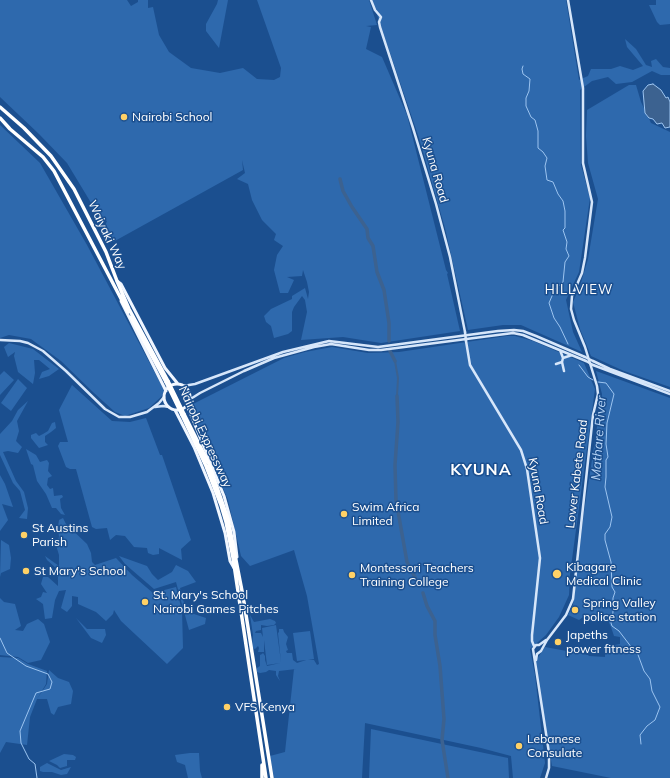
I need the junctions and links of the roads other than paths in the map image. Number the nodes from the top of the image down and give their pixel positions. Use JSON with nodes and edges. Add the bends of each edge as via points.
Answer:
{"nodes":[{"id":1,"x":371,"y":0,"type":"edge"},
{"id":2,"x":568,"y":0,"type":"edge"},
{"id":3,"x":0,"y":107,"type":"edge"},
{"id":4,"x":0,"y":118,"type":"edge"},
{"id":5,"x":115,"y":282,"type":"junction"},
{"id":6,"x":129,"y":310,"type":"junction"},
{"id":7,"x":0,"y":340,"type":"edge"},
{"id":8,"x":560,"y":350,"type":"junction"},
{"id":9,"x":572,"y":355,"type":"junction"},
{"id":10,"x":563,"y":358,"type":"junction"},
{"id":11,"x":562,"y":362,"type":"junction"},
{"id":12,"x":556,"y":364,"type":"dead end"},
{"id":13,"x":165,"y":368,"type":"junction"},
{"id":14,"x":240,"y":368,"type":"junction"},
{"id":15,"x":244,"y":371,"type":"junction"},
{"id":16,"x":564,"y":371,"type":"dead end"},
{"id":17,"x":164,"y":382,"type":"junction"},
{"id":18,"x":178,"y":384,"type":"junction"},
{"id":19,"x":183,"y":386,"type":"junction"},
{"id":20,"x":166,"y":391,"type":"junction"},
{"id":21,"x":670,"y":391,"type":"edge"},
{"id":22,"x":670,"y":394,"type":"edge"},
{"id":23,"x":164,"y":397,"type":"junction"},
{"id":24,"x":189,"y":400,"type":"junction"},
{"id":25,"x":187,"y":406,"type":"junction"},
{"id":26,"x":155,"y":407,"type":"junction"},
{"id":27,"x":168,"y":407,"type":"junction"},
{"id":28,"x":175,"y":410,"type":"junction"},
{"id":29,"x":190,"y":415,"type":"junction"},
{"id":30,"x":181,"y":421,"type":"junction"},
{"id":31,"x":225,"y":514,"type":"junction"},
{"id":32,"x":236,"y":561,"type":"junction"},
{"id":33,"x":234,"y":569,"type":"junction"},
{"id":34,"x":538,"y":646,"type":"junction"},
{"id":35,"x":535,"y":652,"type":"junction"},
{"id":36,"x":538,"y":653,"type":"junction"},
{"id":37,"x":536,"y":660,"type":"junction"},
{"id":38,"x":262,"y":757,"type":"junction"},
{"id":39,"x":262,"y":778,"type":"edge"},
{"id":40,"x":266,"y":778,"type":"edge"},
{"id":41,"x":272,"y":778,"type":"edge"},
{"id":42,"x":546,"y":778,"type":"edge"}],
"edges":[{"from":1,"to":34,"type":"main road","name":"Kyuna Road","bridge":true,"via":[[381,17],[380,27],[413,128],[450,258],[470,365],[521,450],[527,469],[540,558],[532,635],[532,640]]},
{"from":2,"to":34,"type":"main road","name":"Lower Kabete Road","via":[[583,88],[583,163],[592,202],[585,258],[582,273],[572,296],[571,309],[598,394],[593,415],[573,599],[566,615],[547,640]]},
{"from":3,"to":5,"type":"highway","name":"Waiyaki Way","via":[[51,156],[74,189],[106,252]]},
{"from":4,"to":5,"type":"highway","name":"Waiyaki Way","via":[[43,157],[54,171]]},
{"from":5,"to":6,"type":"highway","name":"Nairobi Expressway"},
{"from":5,"to":13,"type":"main road","name":"Waiyaki Way","via":[[121,284]]},
{"from":5,"to":17,"type":"main road","name":"Waiyaki Way","via":[[126,312]]},
{"from":6,"to":17,"type":"highway","name":"Nairobi Expressway"},
{"from":6,"to":31,"type":"highway","name":"Nairobi Expressway","bridge":true,"via":[[201,447]]},
{"from":7,"to":26,"type":"main road","via":[[28,343],[43,351],[105,409],[119,417],[134,416]]},
{"from":8,"to":9,"type":"main road"},
{"from":8,"to":10,"type":"main road"},
{"from":8,"to":15,"type":"main road","via":[[524,334],[509,333],[381,350],[331,344],[282,356]]},
{"from":9,"to":10,"type":"main road"},
{"from":9,"to":22,"type":"main road","bridge":true},
{"from":10,"to":11,"type":"main road"},
{"from":11,"to":12,"type":"main road"},
{"from":11,"to":16,"type":"main road"},
{"from":13,"to":17,"type":"main road","via":[[171,381],[166,385]]},
{"from":13,"to":18,"type":"main road","name":"Waiyaki Way"},
{"from":14,"to":15,"type":"main road"},
{"from":14,"to":19,"type":"main road"},
{"from":14,"to":21,"type":"main road","bridge":true,"via":[[291,350],[329,341],[378,347],[508,330],[523,331],[617,372]]},
{"from":15,"to":24,"type":"main road"},
{"from":17,"to":20,"type":"main road","name":"Waiyaki Way"},
{"from":17,"to":31,"type":"highway","name":"Nairobi Expressway","bridge":true,"via":[[199,449]]},
{"from":18,"to":19,"type":"main road"},
{"from":18,"to":20,"type":"main road"},
{"from":19,"to":24,"type":"main road","via":[[189,394]]},
{"from":20,"to":23,"type":"main road"},
{"from":23,"to":26,"type":"main road"},
{"from":23,"to":27,"type":"main road"},
{"from":24,"to":25,"type":"main road"},
{"from":25,"to":28,"type":"main road"},
{"from":25,"to":29,"type":"main road"},
{"from":26,"to":27,"type":"main road"},
{"from":27,"to":28,"type":"main road"},
{"from":28,"to":30,"type":"main road"},
{"from":29,"to":30,"type":"main road","via":[[182,412]]},
{"from":29,"to":32,"type":"main road","via":[[227,507],[236,540]]},
{"from":30,"to":33,"type":"main road","via":[[213,493]]},
{"from":31,"to":32,"type":"highway","name":"Nairobi Expressway"},
{"from":31,"to":33,"type":"highway","name":"Nairobi Expressway"},
{"from":32,"to":41,"type":"highway","name":"Nairobi Expressway"},
{"from":33,"to":38,"type":"highway","name":"Nairobi Expressway"},
{"from":34,"to":35,"type":"main road","name":"Kyuna Road","via":[[533,649]]},
{"from":34,"to":36,"type":"main road","name":"Lower Kabete Road","via":[[541,651]]},
{"from":35,"to":36,"type":"main road"},
{"from":35,"to":37,"type":"main road","name":"Kyuna Road"},
{"from":36,"to":37,"type":"main road"},
{"from":37,"to":42,"type":"main road","via":[[549,753]]},
{"from":38,"to":39,"type":"highway"},
{"from":38,"to":40,"type":"highway","name":"Nairobi Expressway"}]}
